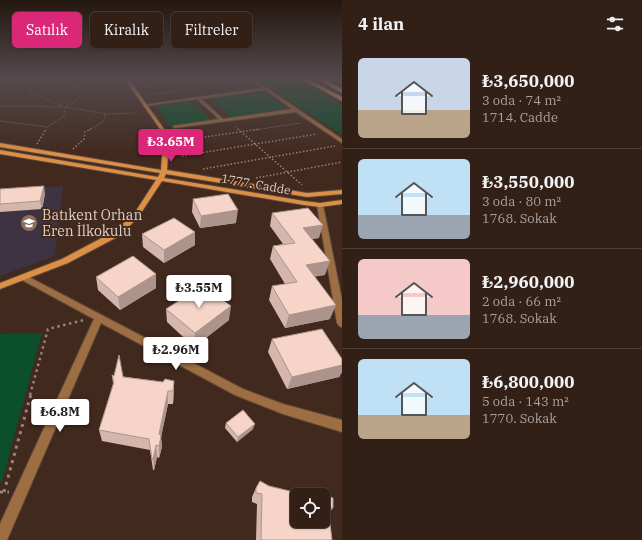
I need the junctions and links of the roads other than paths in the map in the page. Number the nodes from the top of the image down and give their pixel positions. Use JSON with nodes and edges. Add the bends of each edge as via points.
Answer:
{"nodes":[{"id":1,"x":159,"y":103,"type":"edge"},
{"id":2,"x":204,"y":103,"type":"edge"},
{"id":3,"x":287,"y":103,"type":"edge"},
{"id":4,"x":146,"y":105,"type":"joint"},
{"id":5,"x":297,"y":110,"type":"junction"},
{"id":6,"x":222,"y":120,"type":"junction"},
{"id":7,"x":174,"y":127,"type":"dead end"},
{"id":8,"x":342,"y":141,"type":"edge"},
{"id":9,"x":0,"y":145,"type":"edge"},
{"id":10,"x":0,"y":152,"type":"edge"},
{"id":11,"x":164,"y":171,"type":"junction"},
{"id":12,"x":160,"y":179,"type":"junction"},
{"id":13,"x":342,"y":192,"type":"edge"},
{"id":14,"x":342,"y":202,"type":"edge"},
{"id":15,"x":320,"y":205,"type":"junction"},
{"id":16,"x":25,"y":278,"type":"junction"},
{"id":17,"x":0,"y":286,"type":"edge"},
{"id":18,"x":99,"y":317,"type":"junction"},
{"id":19,"x":342,"y":323,"type":"edge"},
{"id":20,"x":342,"y":426,"type":"edge"},
{"id":21,"x":0,"y":540,"type":"edge"}],
"edges":[{"from":1,"to":4,"type":"street"},
{"from":2,"to":6,"type":"street"},
{"from":3,"to":5,"type":"street"},
{"from":4,"to":11,"type":"main road","via":[[158,121],[164,136]]},
{"from":5,"to":6,"type":"street"},
{"from":5,"to":8,"type":"street"},
{"from":6,"to":7,"type":"street"},
{"from":9,"to":11,"type":"main road","name":"1777. Cadde"},
{"from":10,"to":12,"type":"main road","name":"1777. Cadde"},
{"from":11,"to":12,"type":"main road"},
{"from":11,"to":13,"type":"main road","name":"1777. Cadde","via":[[313,195]]},
{"from":12,"to":15,"type":"main road","name":"1777. Cadde"},
{"from":12,"to":16,"type":"main road","via":[[137,216],[118,233],[78,255]]},
{"from":14,"to":15,"type":"main road","name":"1777. Cadde"},
{"from":15,"to":19,"type":"street"},
{"from":16,"to":17,"type":"main road"},
{"from":16,"to":18,"type":"street"},
{"from":18,"to":20,"type":"street","via":[[239,392],[321,422]]},
{"from":18,"to":21,"type":"street"}]}
